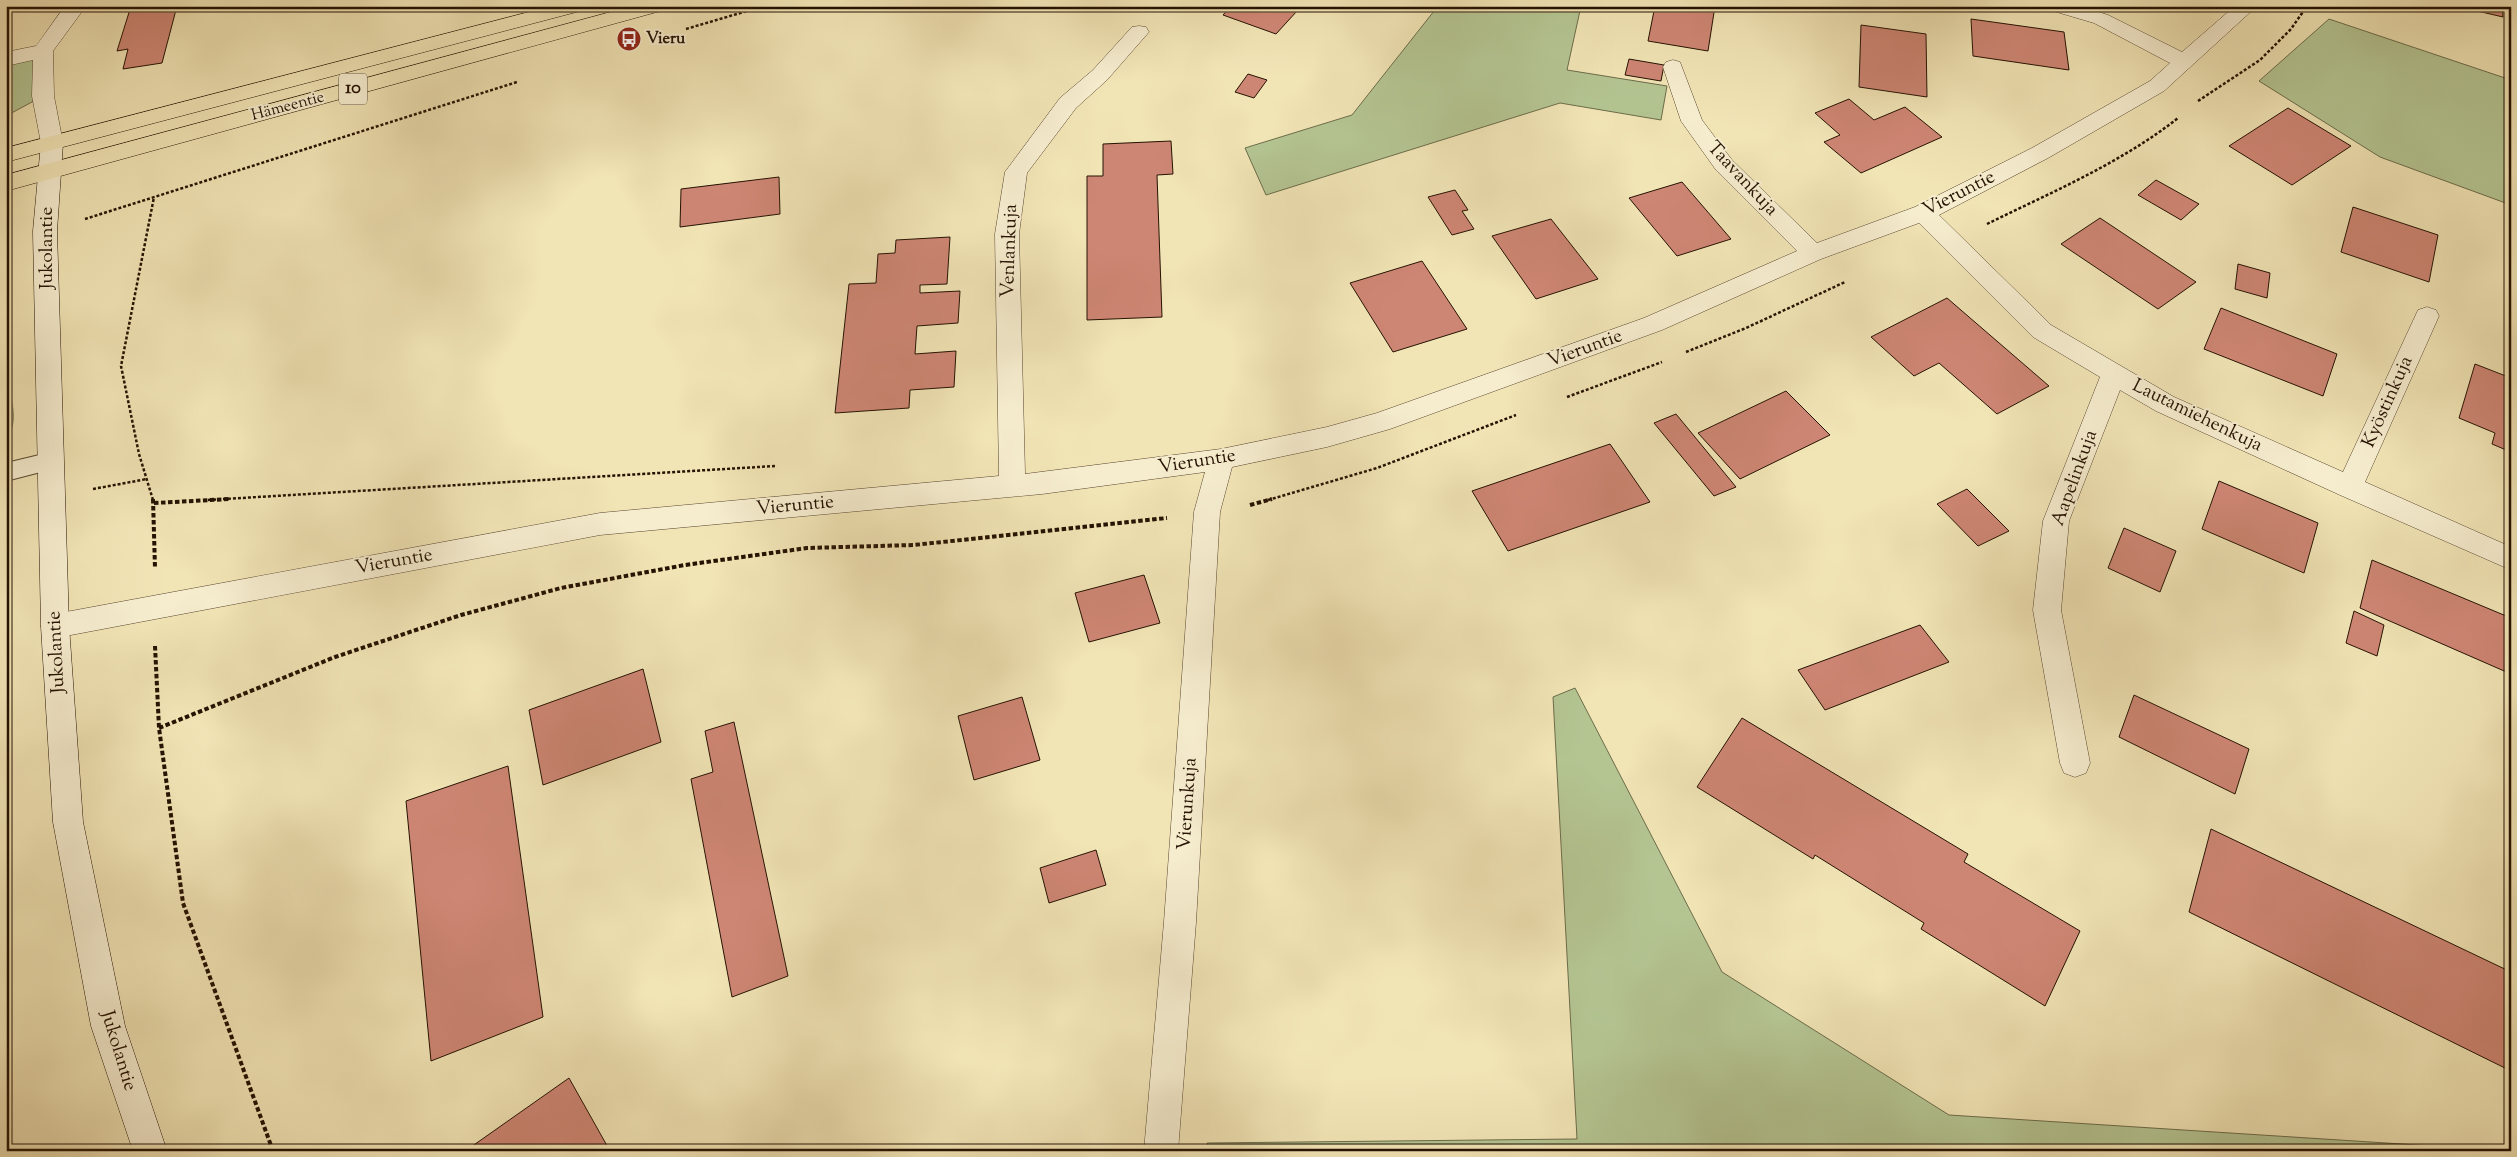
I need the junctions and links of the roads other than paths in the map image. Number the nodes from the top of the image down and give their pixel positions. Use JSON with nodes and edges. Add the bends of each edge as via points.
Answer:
{"nodes":[{"id":1,"x":76,"y":6,"type":"edge"},
{"id":2,"x":577,"y":6,"type":"edge"},
{"id":3,"x":657,"y":6,"type":"edge"},
{"id":4,"x":2057,"y":6,"type":"edge"},
{"id":5,"x":2247,"y":6,"type":"edge"},
{"id":6,"x":1139,"y":32,"type":"dead end"},
{"id":7,"x":43,"y":51,"type":"junction"},
{"id":8,"x":6,"y":59,"type":"edge"},
{"id":9,"x":2185,"y":62,"type":"junction"},
{"id":10,"x":1672,"y":67,"type":"dead end"},
{"id":11,"x":52,"y":144,"type":"junction"},
{"id":12,"x":6,"y":155,"type":"edge"},
{"id":13,"x":50,"y":172,"type":"junction"},
{"id":14,"x":6,"y":184,"type":"edge"},
{"id":15,"x":1923,"y":213,"type":"junction"},
{"id":16,"x":1813,"y":253,"type":"junction"},
{"id":17,"x":2427,"y":316,"type":"dead end"},
{"id":18,"x":2114,"y":374,"type":"junction"},
{"id":19,"x":1221,"y":459,"type":"junction"},
{"id":20,"x":52,"y":461,"type":"junction"},
{"id":21,"x":6,"y":472,"type":"edge"},
{"id":22,"x":1012,"y":486,"type":"junction"},
{"id":23,"x":2349,"y":488,"type":"junction"},
{"id":24,"x":2511,"y":559,"type":"edge"},
{"id":25,"x":55,"y":626,"type":"junction"},
{"id":26,"x":2074,"y":763,"type":"dead end"},
{"id":27,"x":150,"y":1151,"type":"edge"},
{"id":28,"x":1161,"y":1151,"type":"edge"}],
"edges":[{"from":1,"to":7,"type":"street"},
{"from":2,"to":11,"type":"highway","name":"Hämeentie","number":"10"},
{"from":3,"to":13,"type":"highway","name":"Hämeentie","number":"10"},
{"from":4,"to":9,"type":"street","via":[[2101,19]]},
{"from":5,"to":9,"type":"street","name":"Vieruntie"},
{"from":6,"to":22,"type":"street","name":"Venlankuja","via":[[1100,75],[1068,103],[1016,172],[1007,234]]},
{"from":7,"to":8,"type":"street"},
{"from":7,"to":11,"type":"street","name":"Jukolantie","via":[[43,96]]},
{"from":9,"to":15,"type":"street","name":"Vieruntie","via":[[2157,86]]},
{"from":10,"to":16,"type":"street","name":"Taavankuja","via":[[1692,121],[1724,165]]},
{"from":11,"to":12,"type":"highway","name":"Hämeentie","number":"10"},
{"from":11,"to":13,"type":"street","name":"Jukolantie"},
{"from":13,"to":14,"type":"highway","name":"Hämeentie","number":"10"},
{"from":13,"to":20,"type":"street","name":"Jukolantie","via":[[45,232]]},
{"from":15,"to":16,"type":"street","name":"Vieruntie"},
{"from":15,"to":18,"type":"street","name":"Lautamiehenkuja","via":[[2042,331]]},
{"from":16,"to":19,"type":"street","name":"Vieruntie","via":[[1653,324],[1381,422]]},
{"from":17,"to":23,"type":"street","name":"Kyöstinkuja"},
{"from":18,"to":23,"type":"street","name":"Lautamiehenkuja","via":[[2165,404]]},
{"from":18,"to":26,"type":"street","name":"Aapelinkuja","via":[[2056,521],[2047,610]]},
{"from":19,"to":22,"type":"street","name":"Vieruntie"},
{"from":19,"to":28,"type":"street","name":"Vierunkuja","via":[[1207,512],[1180,922]]},
{"from":20,"to":21,"type":"lane"},
{"from":20,"to":25,"type":"street","name":"Jukolantie"},
{"from":22,"to":25,"type":"street","name":"Vieruntie","via":[[600,524]]},
{"from":23,"to":24,"type":"street","name":"Lautamiehenkuja"},
{"from":25,"to":27,"type":"street","name":"Jukolantie","via":[[68,822],[108,1026]]}]}
